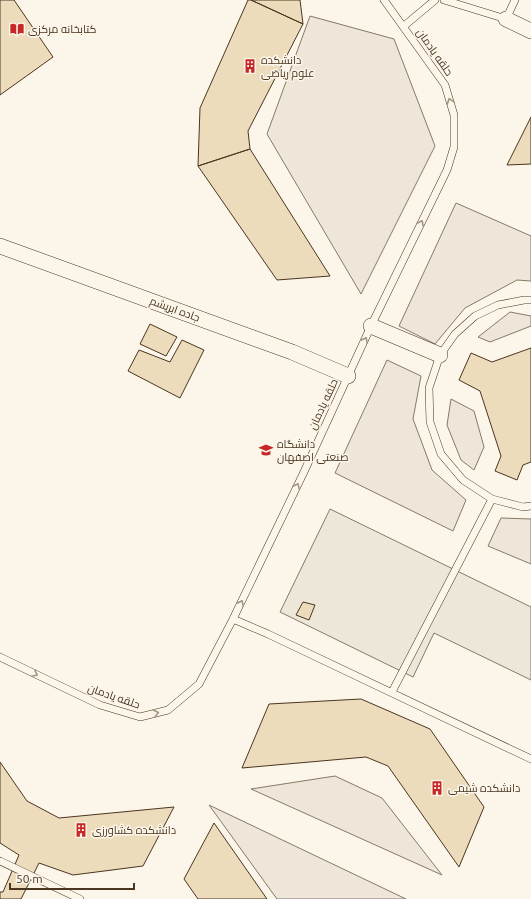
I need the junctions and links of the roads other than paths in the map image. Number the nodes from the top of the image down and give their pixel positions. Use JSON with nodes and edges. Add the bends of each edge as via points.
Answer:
{"nodes":[{"id":1,"x":384,"y":0,"type":"edge"},
{"id":2,"x":435,"y":0,"type":"edge"},
{"id":3,"x":444,"y":0,"type":"edge"},
{"id":4,"x":515,"y":0,"type":"edge"},
{"id":5,"x":506,"y":19,"type":"junction"},
{"id":6,"x":404,"y":26,"type":"junction"},
{"id":7,"x":531,"y":31,"type":"edge"},
{"id":8,"x":0,"y":246,"type":"edge"},
{"id":9,"x":531,"y":300,"type":"edge"},
{"id":10,"x":371,"y":326,"type":"junction"},
{"id":11,"x":440,"y":355,"type":"junction"},
{"id":12,"x":348,"y":376,"type":"junction"},
{"id":13,"x":492,"y":499,"type":"junction"},
{"id":14,"x":531,"y":506,"type":"edge"},
{"id":15,"x":233,"y":619,"type":"junction"},
{"id":16,"x":0,"y":657,"type":"edge"},
{"id":17,"x":392,"y":692,"type":"junction"},
{"id":18,"x":531,"y":759,"type":"edge"},
{"id":19,"x":0,"y":861,"type":"edge"},
{"id":20,"x":80,"y":899,"type":"edge"}],
"edges":[{"from":1,"to":6,"type":"lane","name":"حلقه یادمان"},
{"from":2,"to":6,"type":"lane"},
{"from":3,"to":5,"type":"lane"},
{"from":4,"to":5,"type":"lane"},
{"from":5,"to":7,"type":"street"},
{"from":10,"to":6,"type":"lane","name":"حلقه یادمان","one_way":true,"via":[[447,170],[454,147],[454,115],[445,85]]},
{"from":8,"to":12,"type":"street","name":"جاده ابریشم","via":[[285,349]]},
{"from":9,"to":11,"type":"lane","via":[[498,305],[475,316],[455,334]]},
{"from":10,"to":11,"type":"street"},
{"from":12,"to":10,"type":"lane","name":"حلقه یادمان","one_way":true},
{"from":11,"to":13,"type":"lane","via":[[429,388],[430,422],[442,454],[463,480]]},
{"from":15,"to":12,"type":"lane","name":"حلقه یادمان","one_way":true},
{"from":13,"to":14,"type":"lane","via":[[523,507]]},
{"from":13,"to":17,"type":"lane"},
{"from":16,"to":15,"type":"lane","name":"حلقه یادمان","one_way":true,"via":[[100,705],[140,717],[168,710],[199,684]]},
{"from":15,"to":17,"type":"lane"},
{"from":17,"to":18,"type":"lane"},
{"from":19,"to":20,"type":"lane"}]}
